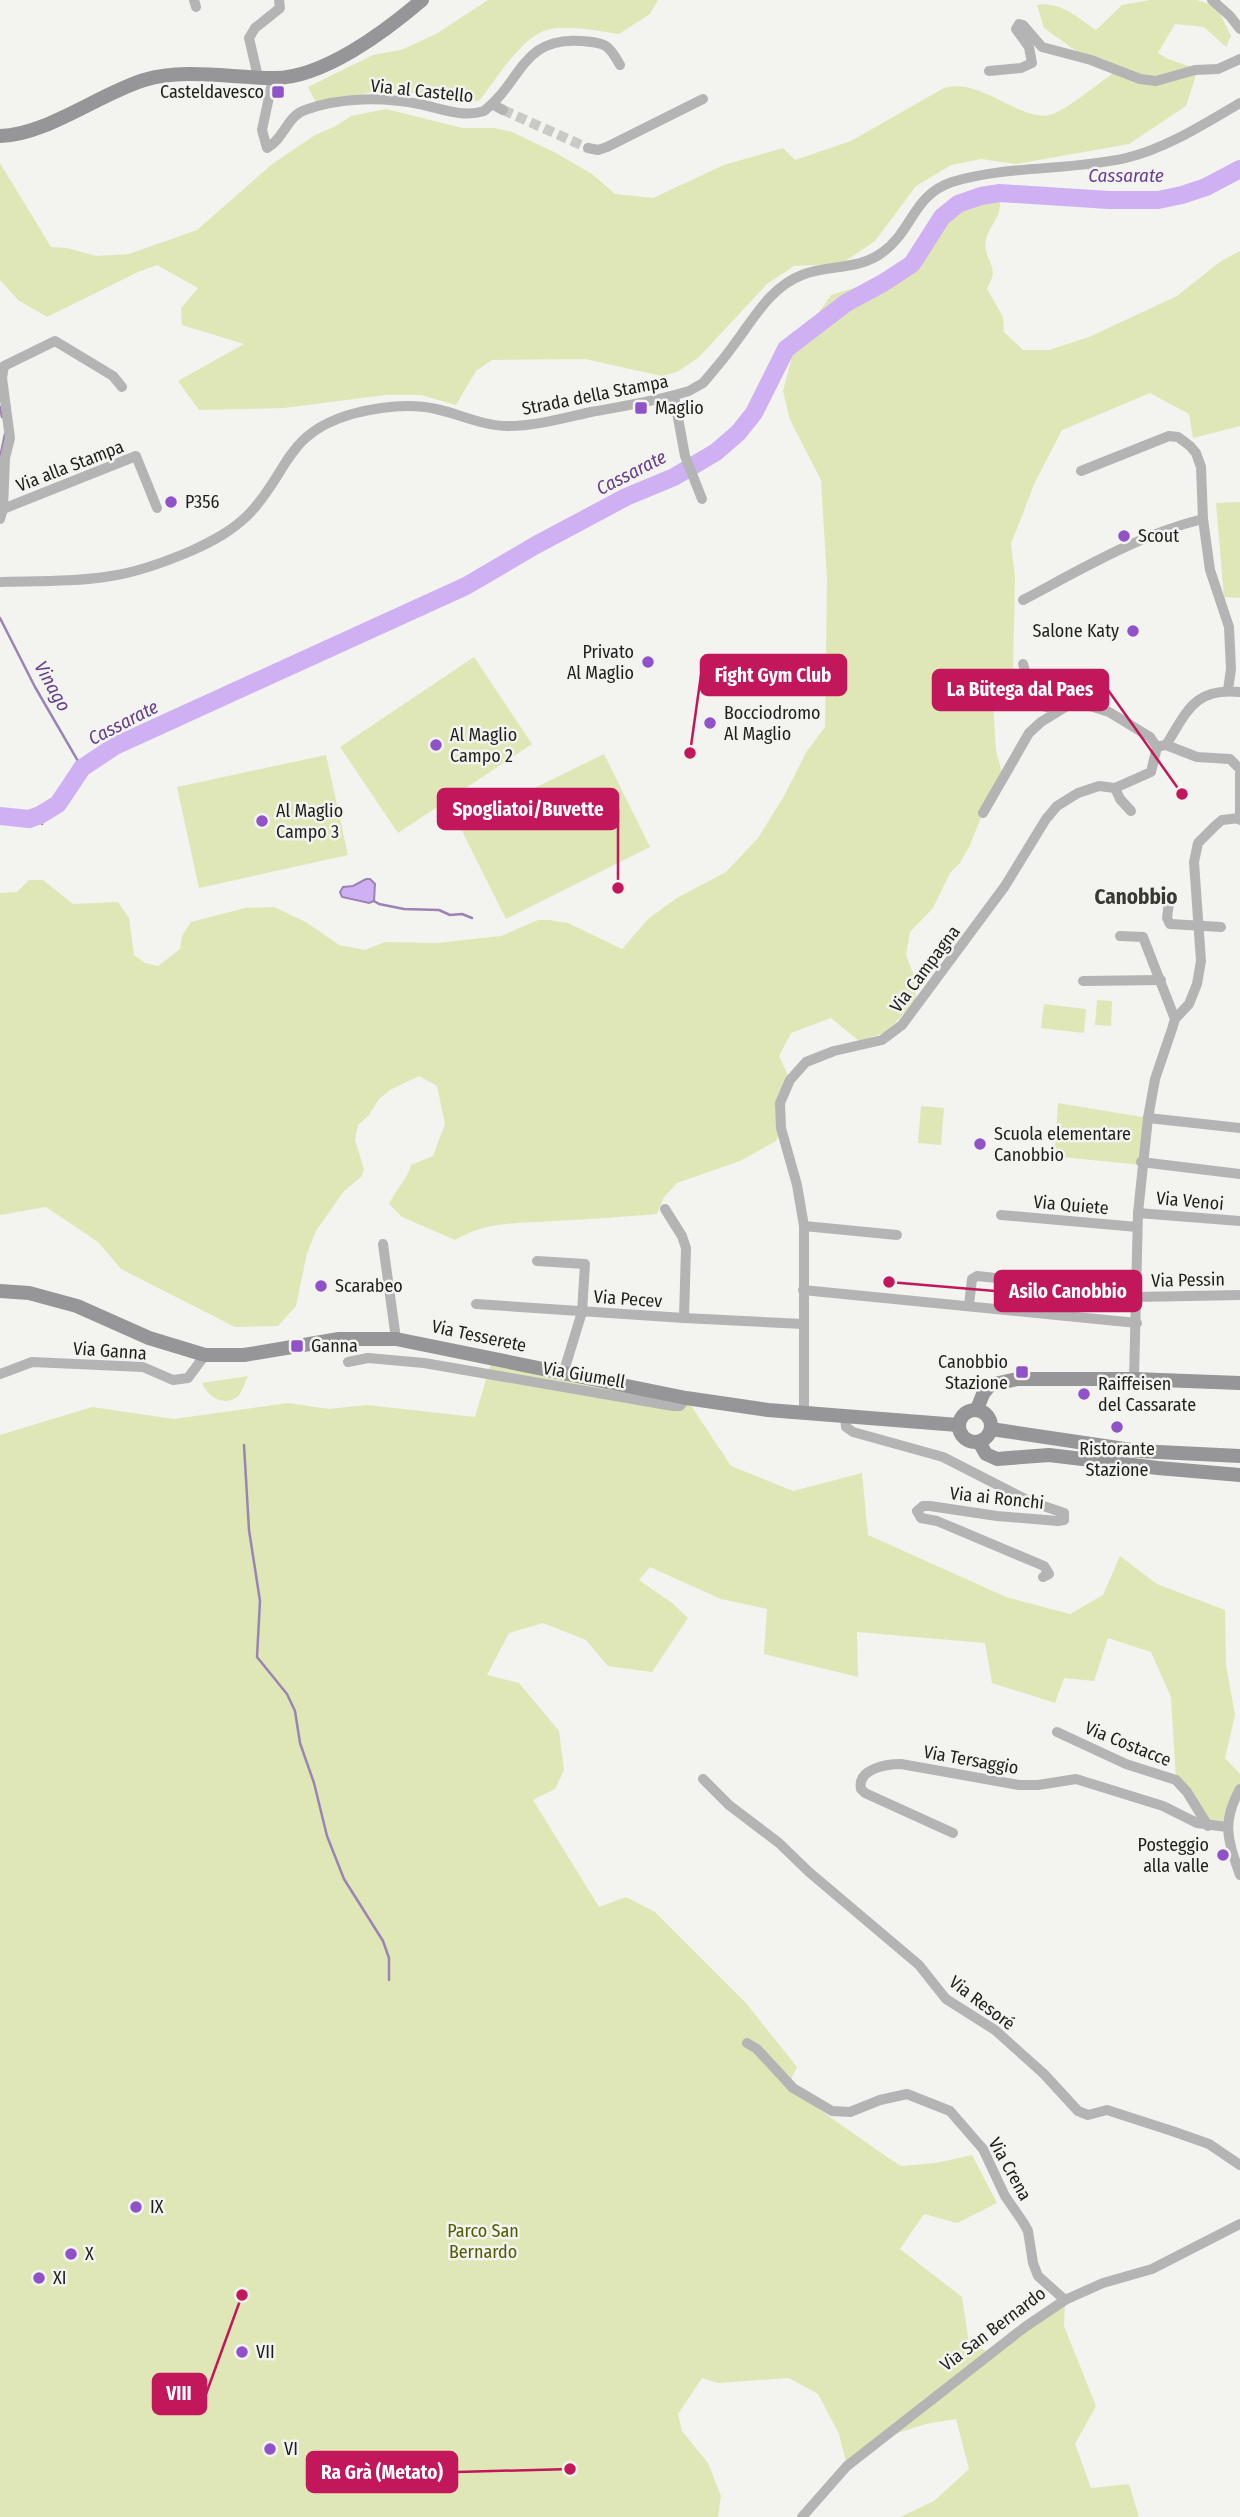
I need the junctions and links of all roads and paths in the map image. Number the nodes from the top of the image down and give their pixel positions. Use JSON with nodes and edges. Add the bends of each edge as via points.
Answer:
{"nodes":[{"id":1,"x":279,"y":0,"type":"edge"},
{"id":2,"x":422,"y":0,"type":"edge"},
{"id":3,"x":1212,"y":0,"type":"edge"},
{"id":4,"x":1240,"y":29,"type":"edge"},
{"id":5,"x":1240,"y":59,"type":"edge"},
{"id":6,"x":620,"y":65,"type":"dead end"},
{"id":7,"x":989,"y":71,"type":"dead end"},
{"id":8,"x":258,"y":77,"type":"junction"},
{"id":9,"x":273,"y":78,"type":"junction"},
{"id":10,"x":703,"y":99,"type":"dead end"},
{"id":11,"x":1240,"y":103,"type":"edge"},
{"id":12,"x":492,"y":104,"type":"junction"},
{"id":13,"x":503,"y":110,"type":"tunnel mouth"},
{"id":14,"x":0,"y":136,"type":"edge"},
{"id":15,"x":588,"y":148,"type":"tunnel mouth"},
{"id":16,"x":121,"y":387,"type":"dead end"},
{"id":17,"x":674,"y":396,"type":"junction"},
{"id":18,"x":1081,"y":471,"type":"dead end"},
{"id":19,"x":702,"y":499,"type":"dead end"},
{"id":20,"x":158,"y":508,"type":"dead end"},
{"id":21,"x":2,"y":514,"type":"edge"},
{"id":22,"x":1203,"y":519,"type":"junction"},
{"id":23,"x":0,"y":582,"type":"edge"},
{"id":24,"x":1023,"y":600,"type":"dead end"},
{"id":25,"x":1023,"y":664,"type":"dead end"},
{"id":26,"x":1228,"y":690,"type":"junction"},
{"id":27,"x":1240,"y":692,"type":"edge"},
{"id":28,"x":1066,"y":706,"type":"junction"},
{"id":29,"x":1162,"y":746,"type":"junction"},
{"id":30,"x":1240,"y":771,"type":"edge"},
{"id":31,"x":1115,"y":788,"type":"junction"},
{"id":32,"x":1131,"y":811,"type":"dead end"},
{"id":33,"x":983,"y":813,"type":"dead end"},
{"id":34,"x":1239,"y":818,"type":"edge"},
{"id":35,"x":1170,"y":895,"type":"dead end"},
{"id":36,"x":1198,"y":926,"type":"junction"},
{"id":37,"x":1221,"y":927,"type":"dead end"},
{"id":38,"x":1120,"y":936,"type":"dead end"},
{"id":39,"x":1161,"y":980,"type":"junction"},
{"id":40,"x":1083,"y":981,"type":"dead end"},
{"id":41,"x":1175,"y":1019,"type":"junction"},
{"id":42,"x":1147,"y":1118,"type":"junction"},
{"id":43,"x":1240,"y":1128,"type":"edge"},
{"id":44,"x":1141,"y":1163,"type":"junction"},
{"id":45,"x":1240,"y":1174,"type":"edge"},
{"id":46,"x":665,"y":1209,"type":"dead end"},
{"id":47,"x":1138,"y":1213,"type":"junction"},
{"id":48,"x":1001,"y":1215,"type":"dead end"},
{"id":49,"x":1240,"y":1221,"type":"edge"},
{"id":50,"x":804,"y":1226,"type":"junction"},
{"id":51,"x":1137,"y":1227,"type":"junction"},
{"id":52,"x":897,"y":1235,"type":"dead end"},
{"id":53,"x":383,"y":1244,"type":"dead end"},
{"id":54,"x":537,"y":1261,"type":"dead end"},
{"id":55,"x":803,"y":1290,"type":"junction"},
{"id":56,"x":0,"y":1291,"type":"edge"},
{"id":57,"x":1137,"y":1293,"type":"junction"},
{"id":58,"x":1240,"y":1295,"type":"edge"},
{"id":59,"x":476,"y":1304,"type":"dead end"},
{"id":60,"x":969,"y":1305,"type":"junction"},
{"id":61,"x":582,"y":1311,"type":"junction"},
{"id":62,"x":684,"y":1318,"type":"junction"},
{"id":63,"x":1137,"y":1323,"type":"junction"},
{"id":64,"x":803,"y":1324,"type":"junction"},
{"id":65,"x":396,"y":1339,"type":"junction"},
{"id":66,"x":205,"y":1355,"type":"junction"},
{"id":67,"x":348,"y":1362,"type":"dead end"},
{"id":68,"x":0,"y":1374,"type":"edge"},
{"id":69,"x":563,"y":1374,"type":"junction"},
{"id":70,"x":1135,"y":1379,"type":"junction"},
{"id":71,"x":1240,"y":1383,"type":"edge"},
{"id":72,"x":686,"y":1398,"type":"junction"},
{"id":73,"x":977,"y":1409,"type":"junction"},
{"id":74,"x":804,"y":1412,"type":"junction"},
{"id":75,"x":845,"y":1416,"type":"junction"},
{"id":76,"x":958,"y":1425,"type":"junction"},
{"id":77,"x":991,"y":1429,"type":"junction"},
{"id":78,"x":979,"y":1442,"type":"junction"},
{"id":79,"x":1240,"y":1456,"type":"edge"},
{"id":80,"x":1240,"y":1475,"type":"edge"},
{"id":81,"x":1043,"y":1577,"type":"dead end"},
{"id":82,"x":1057,"y":1732,"type":"dead end"},
{"id":83,"x":703,"y":1779,"type":"dead end"},
{"id":84,"x":1240,"y":1789,"type":"edge"},
{"id":85,"x":1208,"y":1826,"type":"junction"},
{"id":86,"x":1227,"y":1827,"type":"junction"},
{"id":87,"x":953,"y":1833,"type":"dead end"},
{"id":88,"x":1236,"y":1846,"type":"edge"},
{"id":89,"x":1240,"y":1875,"type":"edge"},
{"id":90,"x":747,"y":2043,"type":"dead end"},
{"id":91,"x":1240,"y":2165,"type":"edge"},
{"id":92,"x":1240,"y":2224,"type":"edge"},
{"id":93,"x":1065,"y":2300,"type":"junction"},
{"id":94,"x":802,"y":2517,"type":"edge"}],
"edges":[{"from":1,"to":8,"type":"street","via":[[280,8],[249,38]]},
{"from":2,"to":9,"type":"main road","via":[[320,68]]},
{"from":3,"to":4,"type":"street"},
{"from":5,"to":7,"type":"street","via":[[1218,69],[1156,81],[1140,79],[1042,47],[1018,24],[1016,29],[1029,47],[1032,63]]},
{"from":6,"to":12,"type":"street","name":"Via al Castello","via":[[604,43],[554,42],[532,54]]},
{"from":8,"to":9,"type":"main road"},
{"from":8,"to":14,"type":"main road","via":[[195,75],[145,80],[28,132]]},
{"from":9,"to":12,"type":"street","name":"Via al Castello","via":[[262,130],[267,148],[306,109],[374,99],[468,114]]},
{"from":10,"to":15,"type":"street","via":[[607,147]]},
{"from":11,"to":17,"type":"street","name":"Strada della Stampa","via":[[1177,139],[1136,155],[1025,169],[941,187],[922,200],[897,240],[876,257],[853,266],[807,273],[782,287],[703,383]]},
{"from":12,"to":13,"type":"street","name":"Via al Castello"},
{"from":16,"to":21,"type":"street","via":[[113,376],[55,341],[4,366],[10,438]]},
{"from":17,"to":19,"type":"street","via":[[685,456]]},
{"from":17,"to":23,"type":"street","name":"Strada della Stampa","via":[[508,426],[421,407],[355,414],[309,435],[289,454],[249,514],[207,544],[157,565],[110,576]]},
{"from":18,"to":22,"type":"street","via":[[1166,437],[1178,437],[1199,462]]},
{"from":20,"to":21,"type":"street","name":"Via alla Stampa","via":[[136,456]]},
{"from":22,"to":24,"type":"street","via":[[1154,535]]},
{"from":22,"to":26,"type":"street","via":[[1212,578],[1229,627]]},
{"from":25,"to":28,"type":"street","via":[[1039,703]]},
{"from":26,"to":27,"type":"street"},
{"from":26,"to":29,"type":"street","via":[[1201,697],[1188,708]]},
{"from":28,"to":29,"type":"street","via":[[1087,705],[1109,712]]},
{"from":28,"to":33,"type":"street","via":[[1028,733]]},
{"from":29,"to":30,"type":"street","via":[[1187,755],[1230,759]]},
{"from":29,"to":31,"type":"street","name":"Via Campagna","via":[[1151,772]]},
{"from":30,"to":34,"type":"street"},
{"from":31,"to":32,"type":"street"},
{"from":31,"to":50,"type":"street","name":"Via Campagna","via":[[1099,786],[1078,793],[1052,811],[1005,886],[895,1032],[806,1062],[790,1080],[780,1103],[781,1128]]},
{"from":34,"to":36,"type":"street","via":[[1222,820],[1198,843],[1194,862]]},
{"from":35,"to":36,"type":"street","via":[[1168,923]]},
{"from":36,"to":37,"type":"street"},
{"from":36,"to":41,"type":"street","via":[[1201,961],[1197,985],[1189,1004]]},
{"from":38,"to":39,"type":"street","via":[[1143,937]]},
{"from":39,"to":40,"type":"street"},
{"from":39,"to":41,"type":"street"},
{"from":41,"to":42,"type":"street"},
{"from":42,"to":43,"type":"street"},
{"from":42,"to":44,"type":"street"},
{"from":44,"to":45,"type":"street"},
{"from":44,"to":47,"type":"street"},
{"from":46,"to":62,"type":"street","name":"Via Pecev","via":[[686,1248]]},
{"from":47,"to":49,"type":"street","name":"Via Venoi"},
{"from":47,"to":51,"type":"street"},
{"from":48,"to":51,"type":"street","name":"Via Quiete"},
{"from":50,"to":52,"type":"street"},
{"from":50,"to":55,"type":"street","name":"Via Campagna"},
{"from":51,"to":57,"type":"street"},
{"from":53,"to":65,"type":"street"},
{"from":54,"to":61,"type":"street","name":"Via Pecev","via":[[585,1265]]},
{"from":55,"to":60,"type":"street"},
{"from":55,"to":64,"type":"street","name":"Via Campagna"},
{"from":56,"to":66,"type":"main road","name":"Via Tesserete","via":[[29,1293],[76,1306],[149,1338]]},
{"from":57,"to":58,"type":"street","name":"Via Pessin"},
{"from":57,"to":60,"type":"street","name":"Via Pessin","via":[[975,1276]]},
{"from":57,"to":63,"type":"street"},
{"from":59,"to":61,"type":"street","name":"Via Pecev"},
{"from":60,"to":63,"type":"street"},
{"from":61,"to":62,"type":"street","name":"Via Pecev"},
{"from":61,"to":69,"type":"street","name":"Via Pecev"},
{"from":62,"to":64,"type":"street"},
{"from":63,"to":70,"type":"street"},
{"from":64,"to":74,"type":"street","name":"Via Campagna"},
{"from":65,"to":66,"type":"main road","name":"Via Tesserete","via":[[347,1338],[244,1355]]},
{"from":65,"to":69,"type":"main road","name":"Via Tesserete"},
{"from":66,"to":68,"type":"street","name":"Via Ganna","via":[[188,1378],[177,1381],[143,1367],[32,1362]]},
{"from":67,"to":72,"type":"street","name":"Via Giumell","via":[[368,1358],[424,1363],[673,1406],[680,1406]]},
{"from":69,"to":72,"type":"main road","name":"Via Tesserete"},
{"from":70,"to":71,"type":"main road"},
{"from":70,"to":73,"type":"main road","via":[[998,1381],[985,1391]]},
{"from":72,"to":74,"type":"main road","name":"Via Tesserete"},
{"from":73,"to":76,"type":"main road","via":[[966,1412]]},
{"from":73,"to":77,"type":"main road","via":[[989,1418]]},
{"from":74,"to":75,"type":"main road","name":"Via Tesserete"},
{"from":75,"to":76,"type":"main road","name":"Via Tesserete"},
{"from":75,"to":81,"type":"street","name":"Via ai Ronchi","via":[[846,1427],[853,1432],[934,1453],[1028,1501],[1063,1513],[1064,1520],[1058,1521],[930,1506],[918,1511],[921,1518],[1044,1566],[1049,1574]]},
{"from":76,"to":78,"type":"main road","via":[[964,1439]]},
{"from":77,"to":78,"type":"main road"},
{"from":77,"to":79,"type":"main road","via":[[1138,1451]]},
{"from":78,"to":80,"type":"main road","via":[[986,1454],[997,1459],[1049,1455]]},
{"from":82,"to":85,"type":"street","name":"Via Costacce","via":[[1126,1765],[1175,1780]]},
{"from":83,"to":91,"type":"street","name":"Via Resoré","via":[[919,1965],[946,1999],[995,2030],[1078,2111],[1088,2115],[1107,2110],[1172,2131],[1209,2144]]},
{"from":84,"to":86,"type":"street"},
{"from":85,"to":86,"type":"street","name":"Via Tersaggio"},
{"from":85,"to":87,"type":"street","name":"Via Tersaggio","via":[[1163,1806],[1076,1779],[1019,1785],[901,1763],[881,1766],[861,1779],[865,1793]]},
{"from":86,"to":88,"type":"street"},
{"from":88,"to":89,"type":"street"},
{"from":90,"to":93,"type":"street","name":"Via Crena","via":[[793,2088],[832,2111],[849,2112],[907,2094],[950,2111],[983,2149],[1026,2227],[1036,2273]]},
{"from":92,"to":93,"type":"street","name":"Via San Bernardo","via":[[1152,2269]]},
{"from":93,"to":94,"type":"street","name":"Via San Bernardo","via":[[856,2459]]}]}
